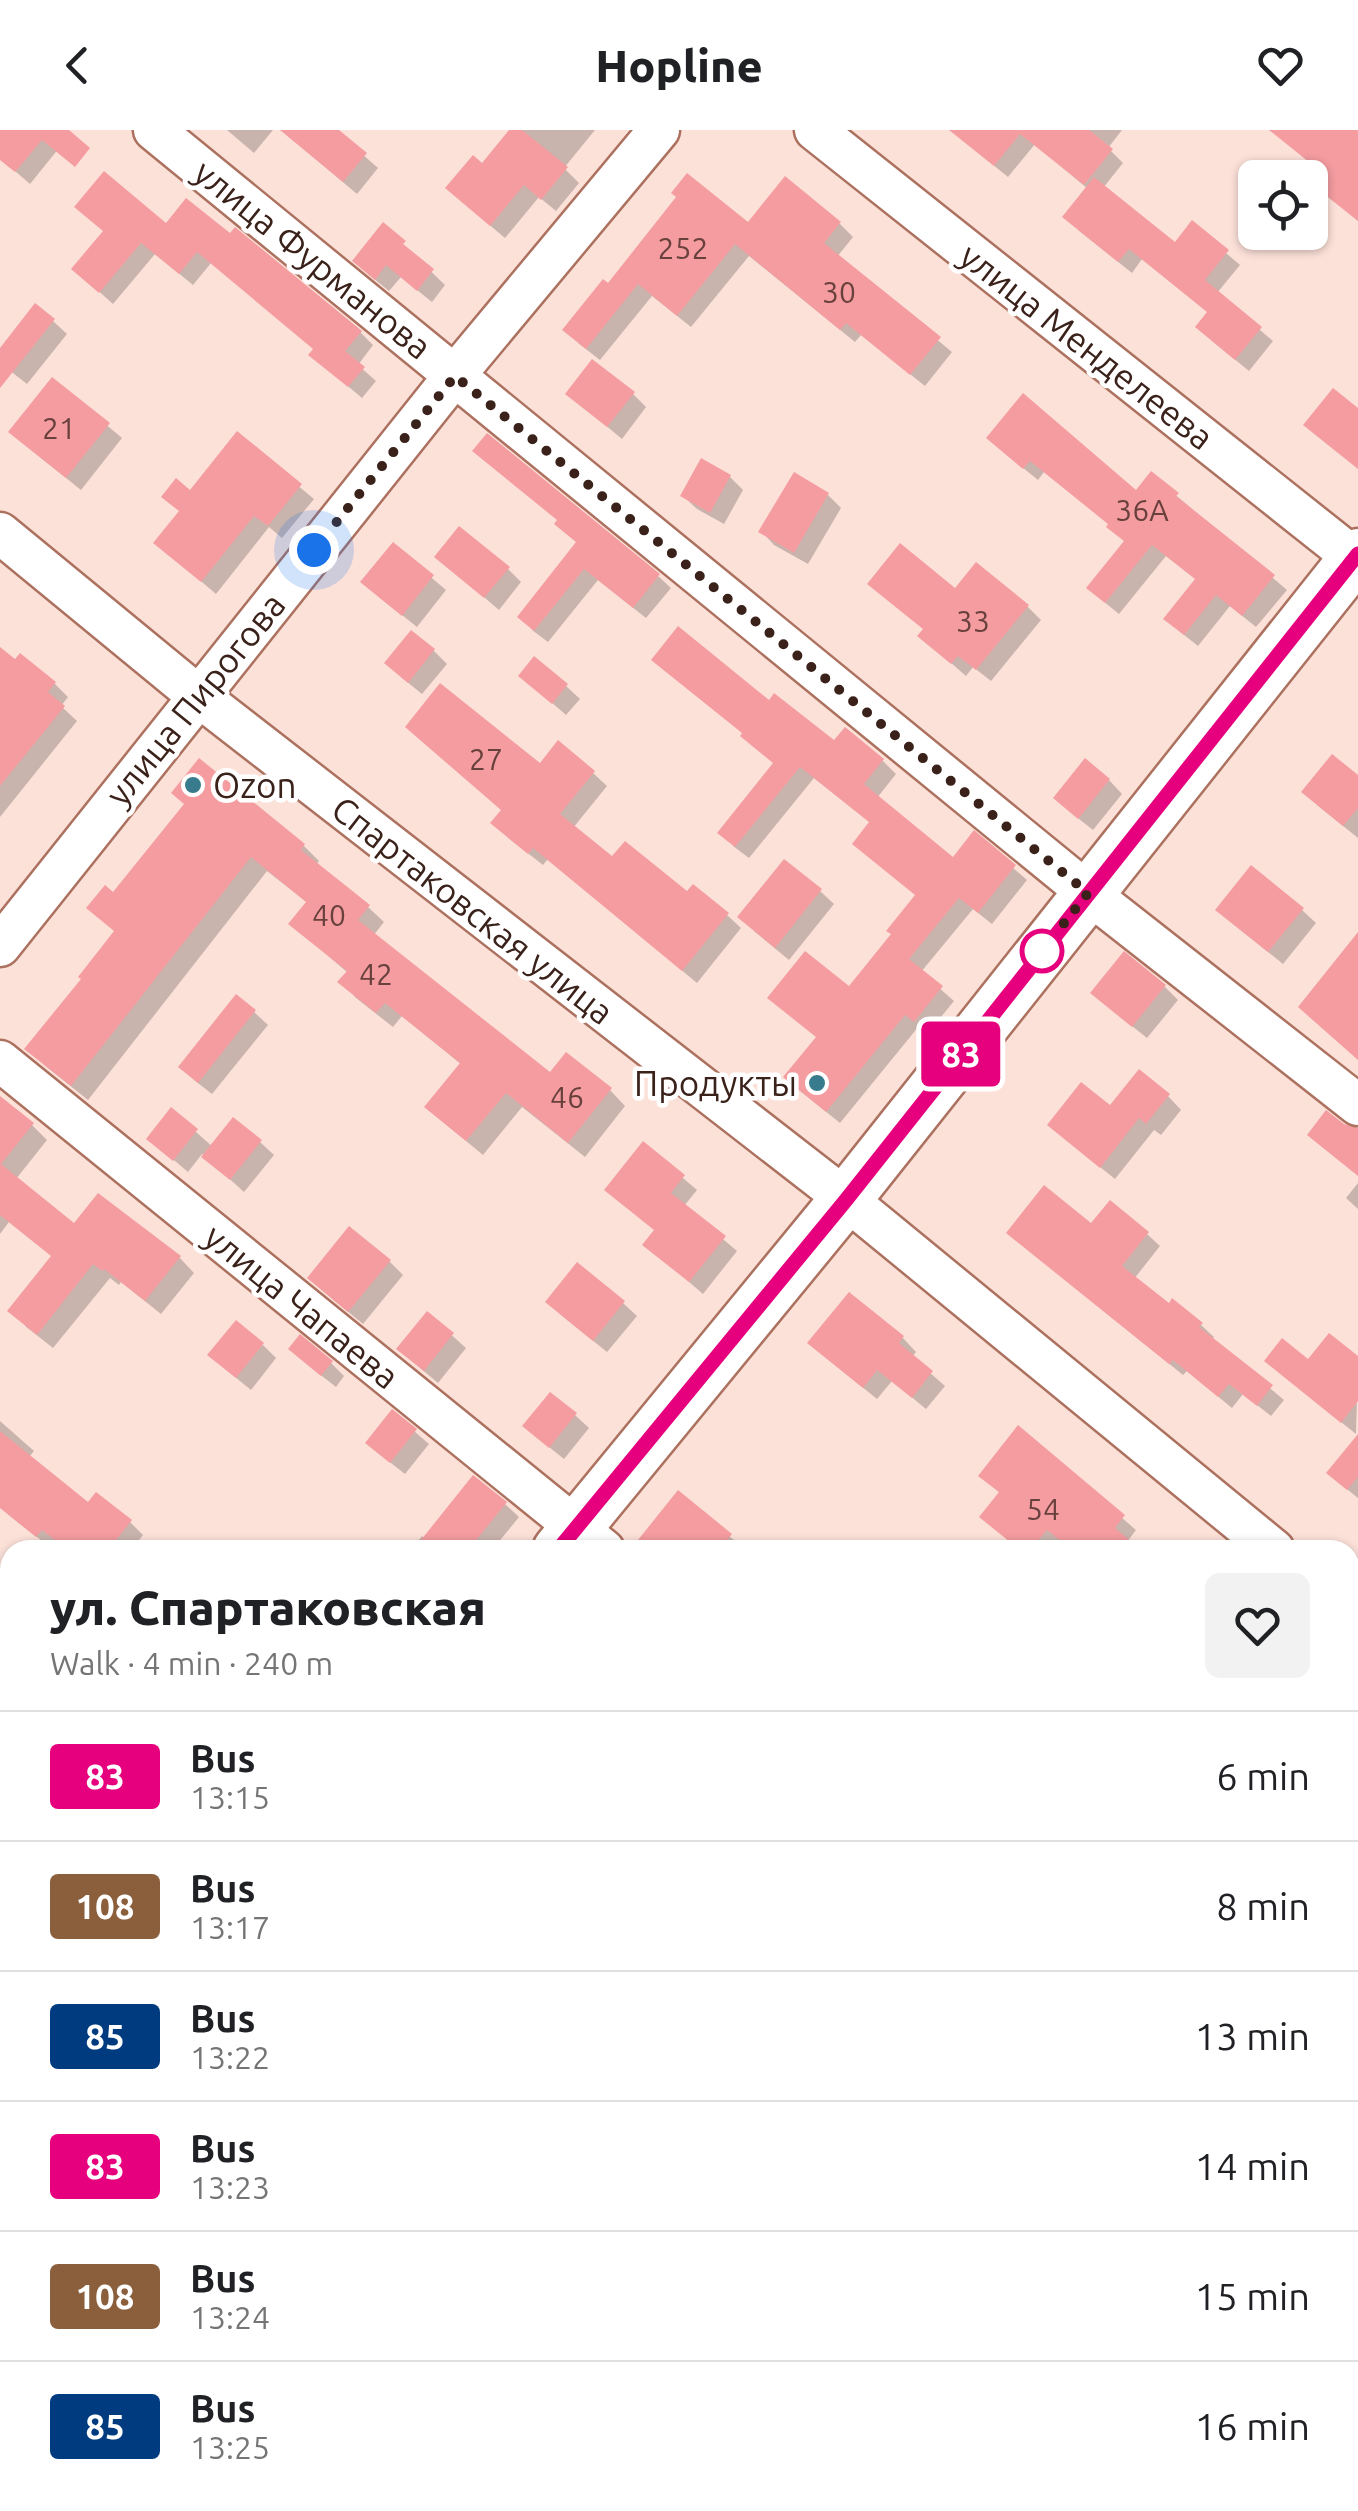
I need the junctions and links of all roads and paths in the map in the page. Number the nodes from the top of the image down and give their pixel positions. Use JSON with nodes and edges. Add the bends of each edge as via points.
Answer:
{"nodes":[{"id":1,"x":154,"y":130,"type":"edge"},
{"id":2,"x":659,"y":130,"type":"edge"},
{"id":3,"x":816,"y":130,"type":"edge"},
{"id":4,"x":455,"y":376,"type":"junction"},
{"id":5,"x":0,"y":534,"type":"edge"},
{"id":6,"x":1357,"y":558,"type":"edge"},
{"id":7,"x":197,"y":696,"type":"junction"},
{"id":8,"x":1088,"y":893,"type":"junction"},
{"id":9,"x":0,"y":946,"type":"edge"},
{"id":10,"x":0,"y":1061,"type":"edge"},
{"id":11,"x":1358,"y":1105,"type":"edge"},
{"id":12,"x":846,"y":1200,"type":"junction"},
{"id":13,"x":577,"y":1540,"type":"edge"},
{"id":14,"x":581,"y":1540,"type":"edge"},
{"id":15,"x":1262,"y":1540,"type":"edge"}],
"edges":[{"from":1,"to":4,"type":"street","name":"улица Фурманова"},
{"from":2,"to":4,"type":"street","name":"улица Пирогова"},
{"from":3,"to":6,"type":"street","name":"улица Менделеева"},
{"from":4,"to":7,"type":"street","name":"улица Пирогова"},
{"from":4,"to":8,"type":"street","name":"улица Фурманова"},
{"from":5,"to":7,"type":"street","name":"Спартаковская улица"},
{"from":6,"to":8,"type":"main road"},
{"from":7,"to":9,"type":"street","name":"улица Пирогова"},
{"from":7,"to":12,"type":"street","name":"Спартаковская улица"},
{"from":8,"to":11,"type":"street","name":"улица Фурманова"},
{"from":8,"to":12,"type":"main road"},
{"from":10,"to":13,"type":"street","name":"улица Чапаева"},
{"from":12,"to":14,"type":"main road"},
{"from":12,"to":15,"type":"street","name":"Спартаковская улица"}]}
